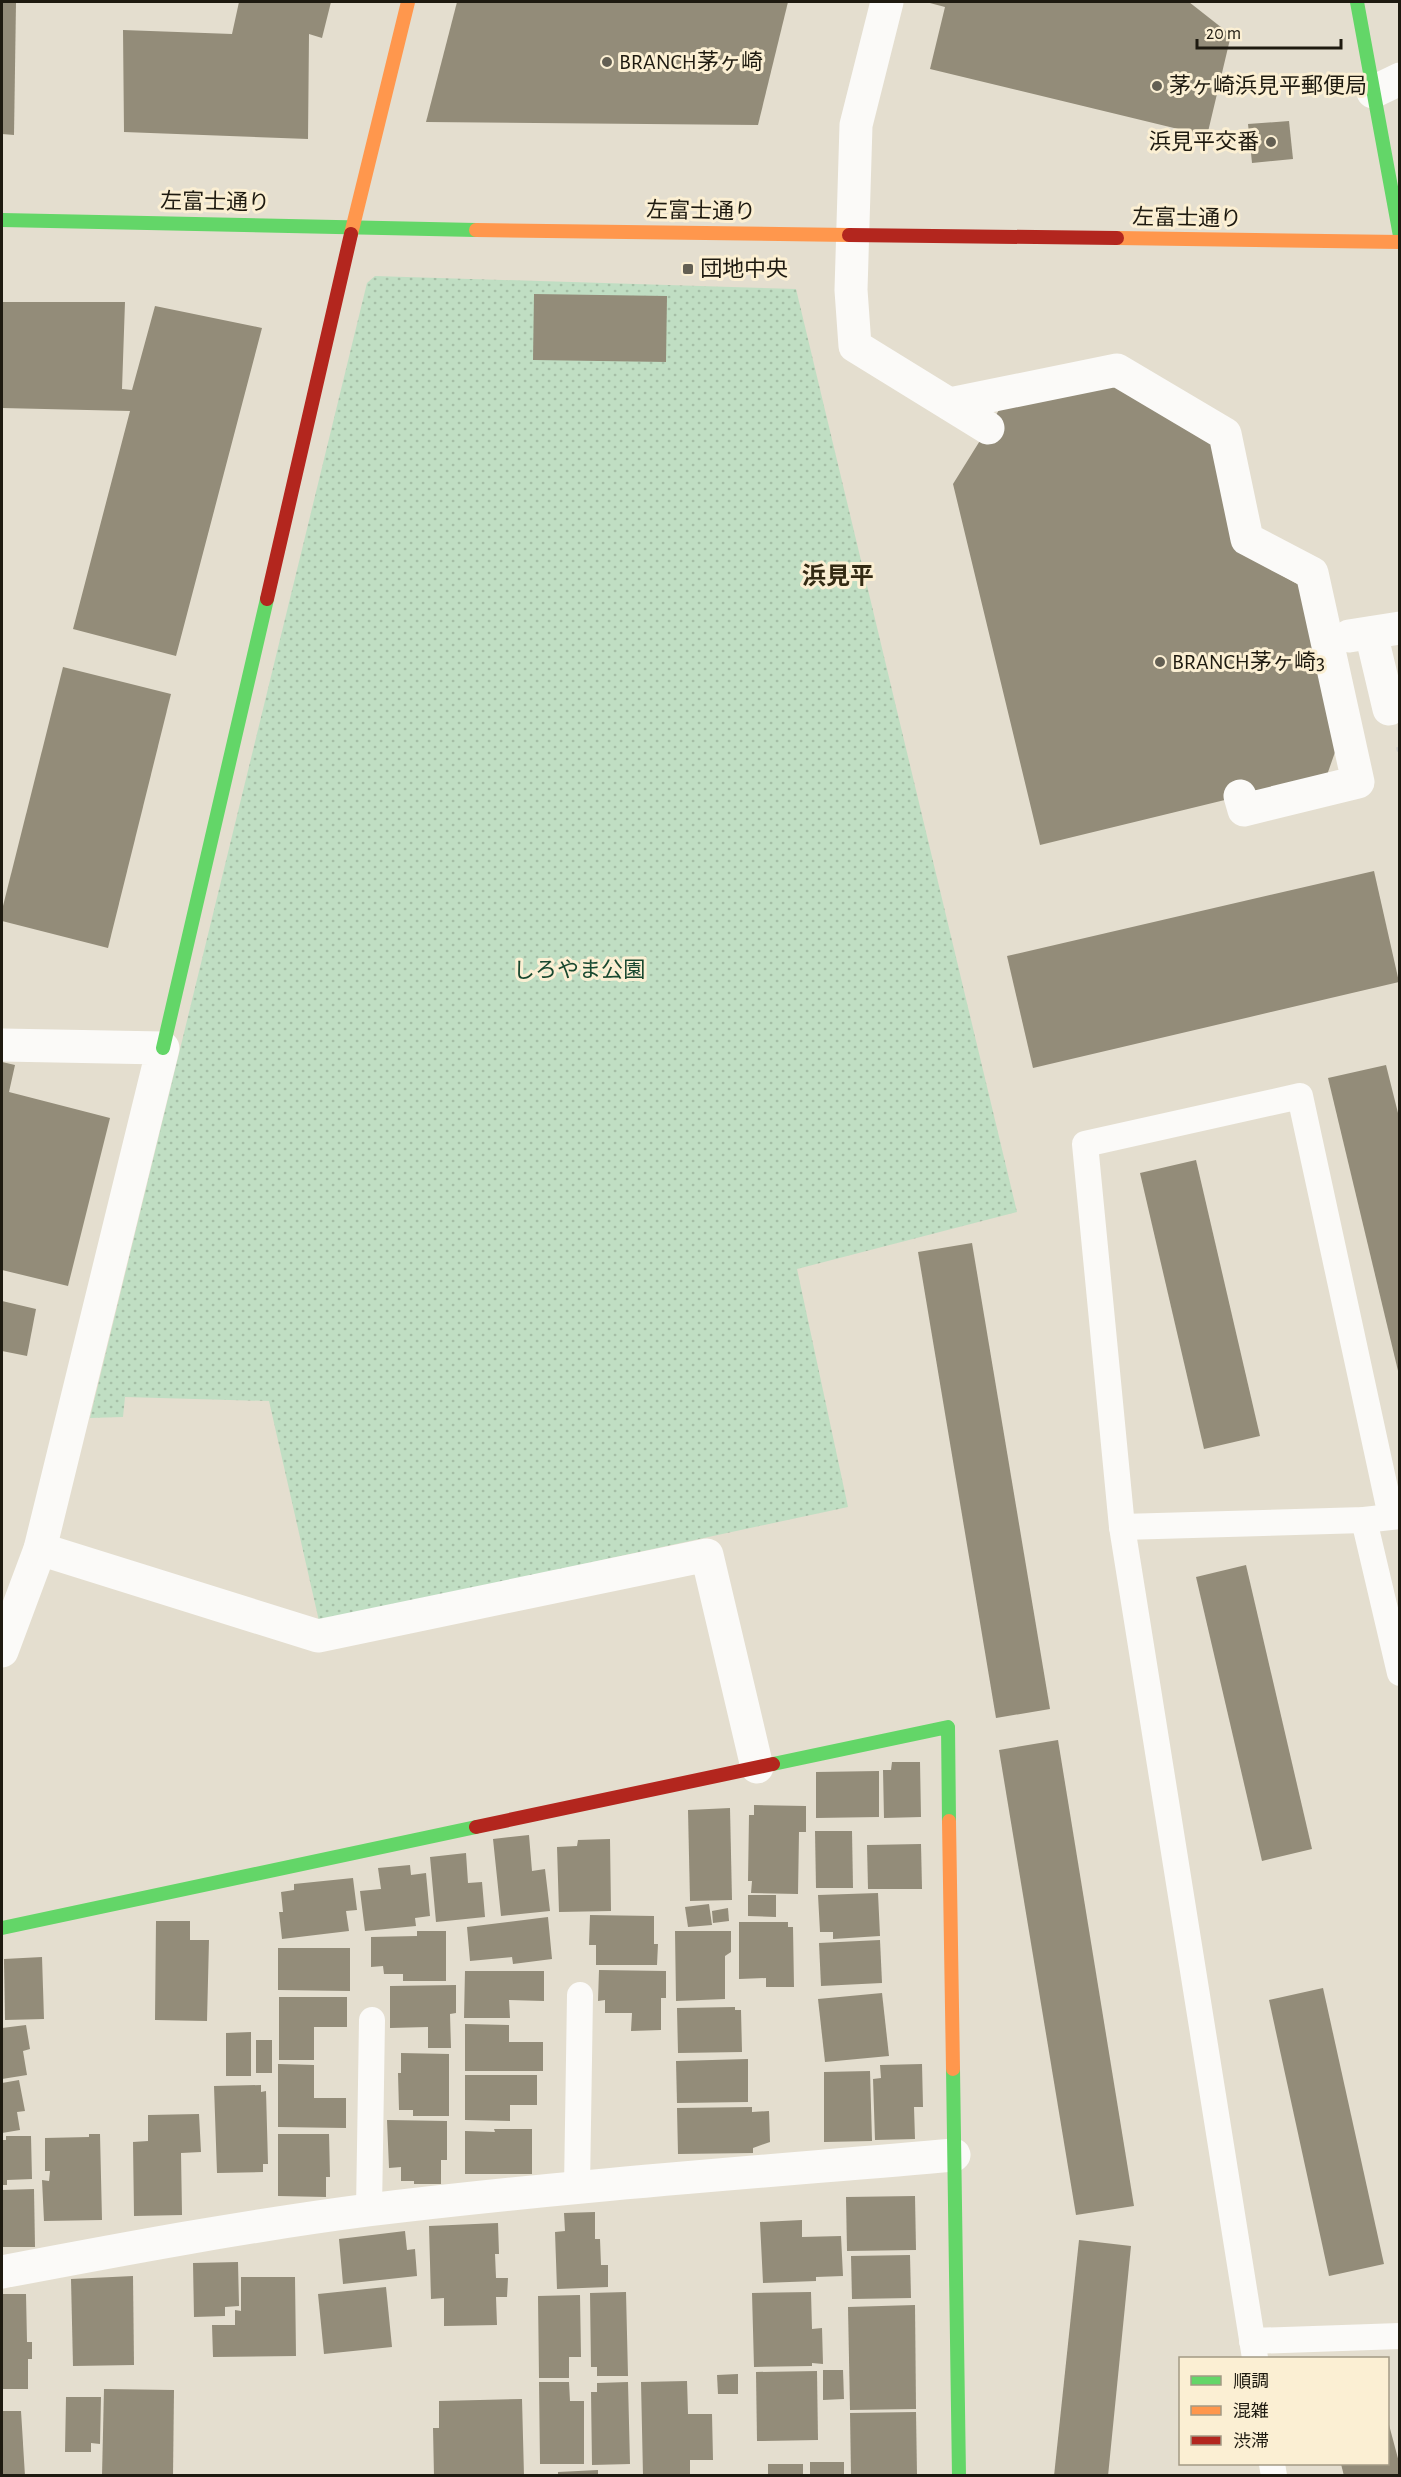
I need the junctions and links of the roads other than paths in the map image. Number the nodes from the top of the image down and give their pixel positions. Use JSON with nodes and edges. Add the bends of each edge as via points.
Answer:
{"nodes":[{"id":1,"x":408,"y":2,"type":"edge"},
{"id":2,"x":887,"y":2,"type":"edge"},
{"id":3,"x":1357,"y":2,"type":"edge"},
{"id":4,"x":1386,"y":86,"type":"edge"},
{"id":5,"x":2,"y":220,"type":"edge"},
{"id":6,"x":353,"y":226,"type":"junction"},
{"id":7,"x":1400,"y":236,"type":"edge"},
{"id":8,"x":1400,"y":242,"type":"edge"},
{"id":9,"x":950,"y":404,"type":"junction"},
{"id":10,"x":988,"y":428,"type":"dead end"},
{"id":11,"x":1385,"y":630,"type":"edge"},
{"id":12,"x":1327,"y":640,"type":"junction"},
{"id":13,"x":1389,"y":709,"type":"dead end"},
{"id":14,"x":1240,"y":796,"type":"dead end"},
{"id":15,"x":2,"y":1045,"type":"edge"},
{"id":16,"x":163,"y":1048,"type":"junction"},
{"id":17,"x":1395,"y":1516,"type":"edge"},
{"id":18,"x":1364,"y":1520,"type":"junction"},
{"id":19,"x":1122,"y":1527,"type":"junction"},
{"id":20,"x":40,"y":1548,"type":"junction"},
{"id":21,"x":2,"y":1651,"type":"edge"},
{"id":22,"x":1400,"y":1673,"type":"edge"},
{"id":23,"x":757,"y":1767,"type":"junction"},
{"id":24,"x":2,"y":1928,"type":"edge"},
{"id":25,"x":580,"y":1995,"type":"dead end"},
{"id":26,"x":372,"y":2020,"type":"dead end"},
{"id":27,"x":954,"y":2155,"type":"junction"},
{"id":28,"x":577,"y":2188,"type":"junction"},
{"id":29,"x":369,"y":2210,"type":"junction"},
{"id":30,"x":2,"y":2272,"type":"edge"},
{"id":31,"x":1400,"y":2336,"type":"edge"},
{"id":32,"x":1253,"y":2350,"type":"edge"},
{"id":33,"x":959,"y":2475,"type":"edge"}],
"edges":[{"from":1,"to":6,"type":"street"},
{"from":2,"to":9,"type":"street","via":[[856,125],[851,290],[855,346]]},
{"from":3,"to":4,"type":"street"},
{"from":4,"to":7,"type":"street"},
{"from":5,"to":6,"type":"street","name":"左富士通り"},
{"from":6,"to":8,"type":"street","name":"左富士通り"},
{"from":6,"to":16,"type":"street"},
{"from":9,"to":10,"type":"street"},
{"from":9,"to":12,"type":"street","via":[[1117,370],[1225,434],[1247,539],[1312,573]]},
{"from":11,"to":12,"type":"street"},
{"from":11,"to":13,"type":"street"},
{"from":12,"to":14,"type":"street","via":[[1358,782],[1244,810]]},
{"from":15,"to":16,"type":"street"},
{"from":16,"to":20,"type":"street"},
{"from":17,"to":18,"type":"lane"},
{"from":17,"to":19,"type":"lane","via":[[1300,1096],[1085,1144]]},
{"from":18,"to":19,"type":"lane"},
{"from":18,"to":22,"type":"lane"},
{"from":19,"to":32,"type":"lane"},
{"from":20,"to":21,"type":"street"},
{"from":20,"to":23,"type":"street","via":[[318,1636],[707,1555]]},
{"from":23,"to":24,"type":"street"},
{"from":23,"to":27,"type":"street","via":[[948,1727]]},
{"from":25,"to":28,"type":"lane"},
{"from":26,"to":29,"type":"lane"},
{"from":27,"to":28,"type":"street"},
{"from":27,"to":33,"type":"street"},
{"from":28,"to":29,"type":"street"},
{"from":29,"to":30,"type":"street","via":[[241,2228]]},
{"from":31,"to":32,"type":"lane"}]}
